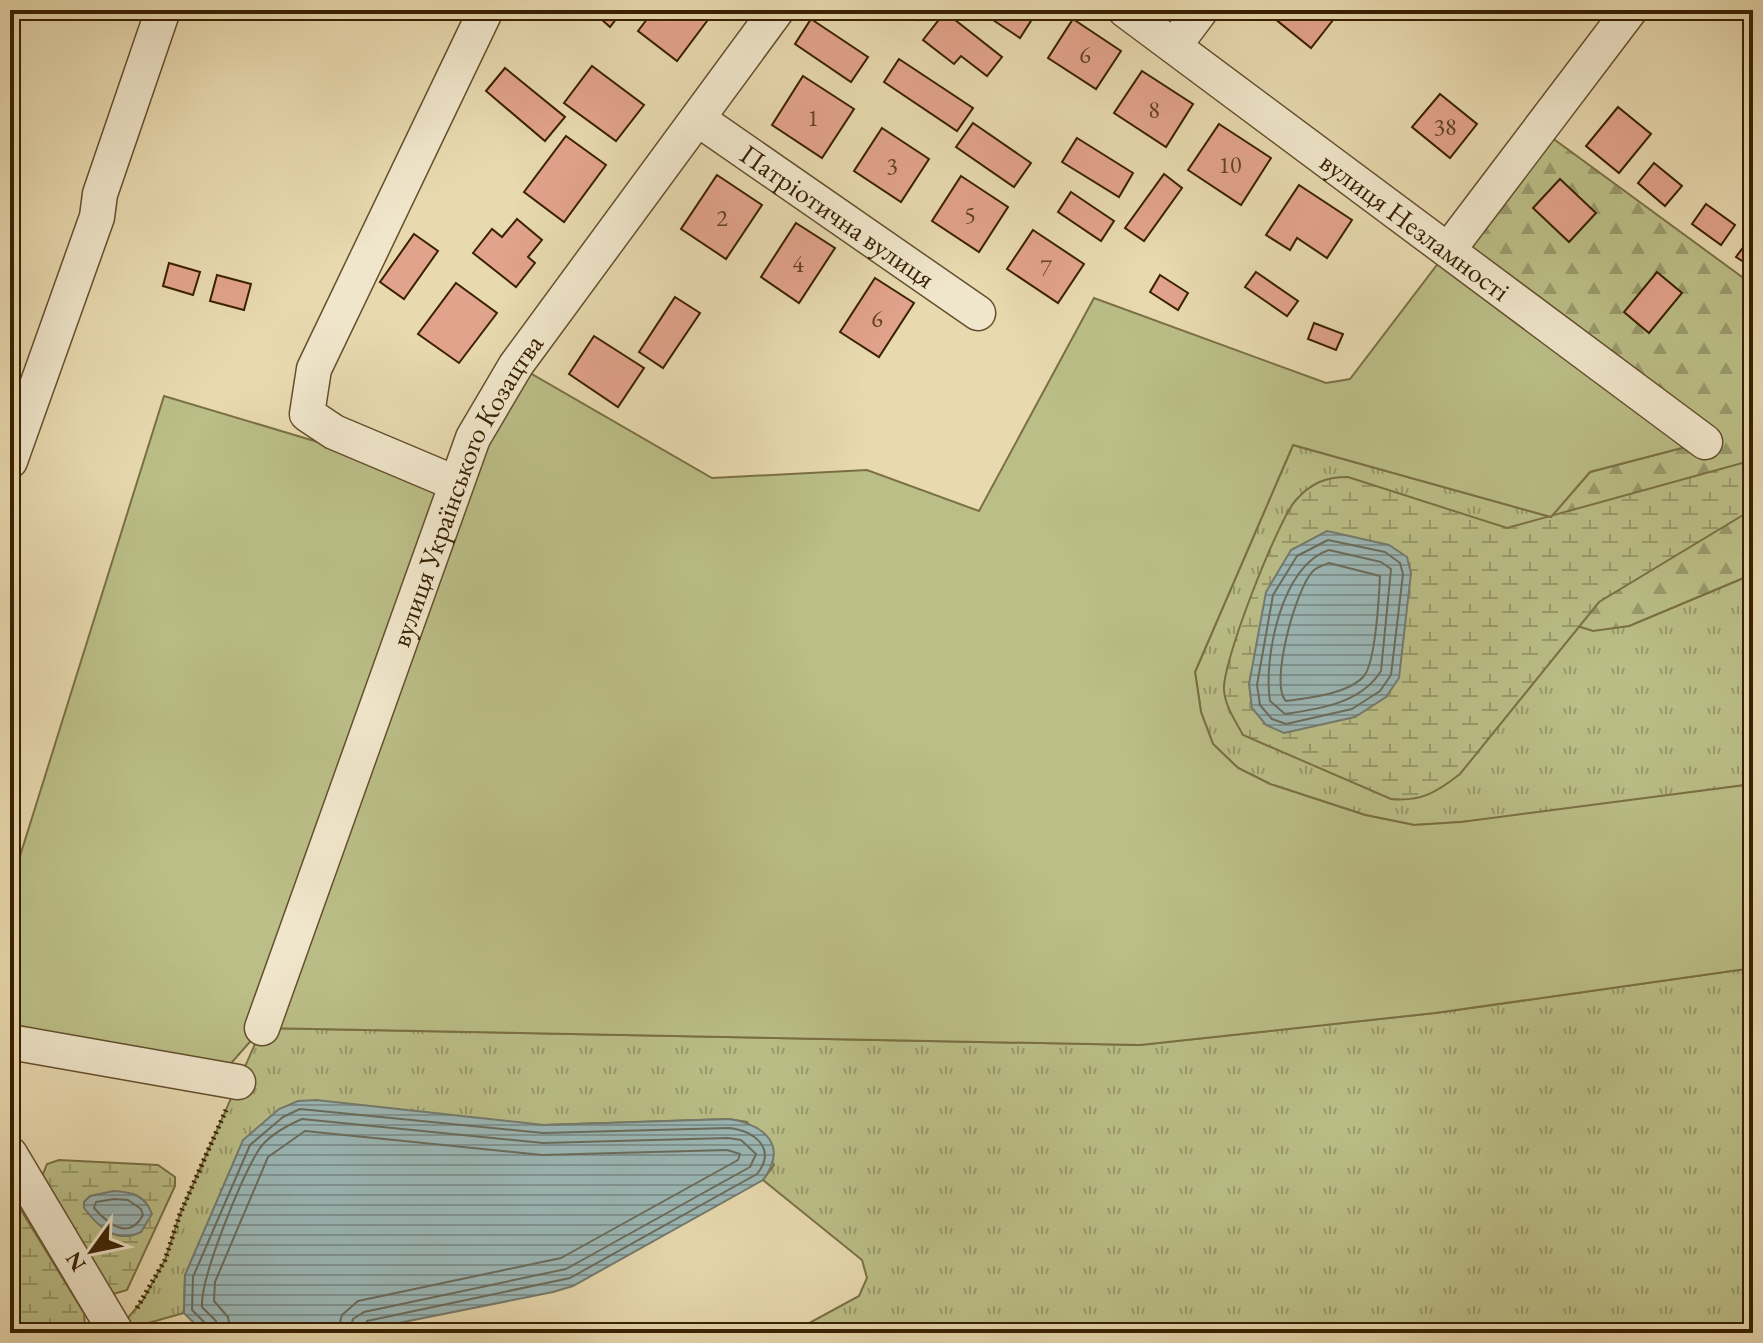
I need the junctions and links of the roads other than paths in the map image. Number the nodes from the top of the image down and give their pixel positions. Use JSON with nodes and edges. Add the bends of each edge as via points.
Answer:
{"nodes":[{"id":1,"x":163,"y":10,"type":"edge"},
{"id":2,"x":486,"y":10,"type":"edge"},
{"id":3,"x":777,"y":10,"type":"edge"},
{"id":4,"x":1125,"y":10,"type":"edge"},
{"id":5,"x":1201,"y":10,"type":"edge"},
{"id":6,"x":1630,"y":10,"type":"edge"},
{"id":7,"x":1174,"y":46,"type":"junction"},
{"id":8,"x":698,"y":119,"type":"junction"},
{"id":9,"x":1449,"y":249,"type":"junction"},
{"id":10,"x":978,"y":313,"type":"dead end"},
{"id":11,"x":1705,"y":442,"type":"dead end"},
{"id":12,"x":10,"y":461,"type":"edge"},
{"id":13,"x":455,"y":483,"type":"junction"},
{"id":14,"x":262,"y":1028,"type":"dead end"},
{"id":15,"x":10,"y":1042,"type":"edge"},
{"id":16,"x":238,"y":1082,"type":"road end"},
{"id":17,"x":10,"y":1154,"type":"edge"},
{"id":18,"x":116,"y":1332,"type":"edge"}],
"edges":[{"from":1,"to":12,"type":"street","via":[[100,194],[97,217]]},
{"from":2,"to":13,"type":"street","via":[[314,369],[307,414],[334,432]]},
{"from":3,"to":8,"type":"street","name":"вулиця Українського Козацтва"},
{"from":4,"to":7,"type":"street","name":"вулиця Незламності"},
{"from":5,"to":7,"type":"street"},
{"from":6,"to":9,"type":"street"},
{"from":7,"to":9,"type":"street","name":"вулиця Незламності"},
{"from":8,"to":10,"type":"street","name":"Патріотична вулиця"},
{"from":8,"to":13,"type":"street","name":"вулиця Українського Козацтва","via":[[516,365],[473,438]]},
{"from":9,"to":11,"type":"street","name":"вулиця Незламності"},
{"from":13,"to":14,"type":"street","name":"вулиця Українського Козацтва"},
{"from":15,"to":16,"type":"street"},
{"from":17,"to":18,"type":"street"}]}
